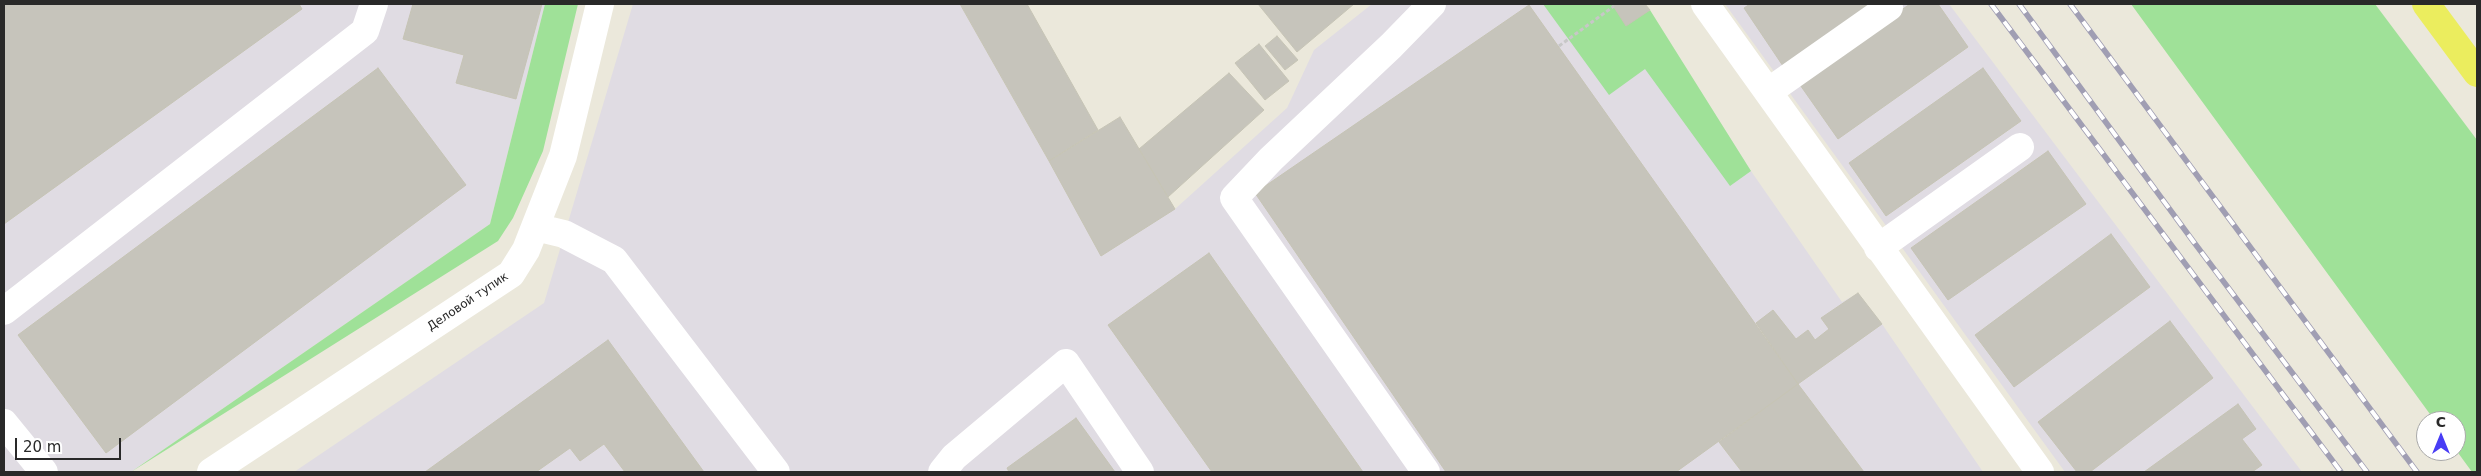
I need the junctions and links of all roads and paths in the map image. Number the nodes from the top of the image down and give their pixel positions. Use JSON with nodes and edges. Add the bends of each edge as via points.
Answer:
{"nodes":[{"id":1,"x":374,"y":4,"type":"edge"},
{"id":2,"x":600,"y":4,"type":"edge"},
{"id":3,"x":1432,"y":4,"type":"edge"},
{"id":4,"x":1705,"y":4,"type":"edge"},
{"id":5,"x":2426,"y":4,"type":"edge"},
{"id":6,"x":1614,"y":6,"type":"dead end"},
{"id":7,"x":1889,"y":7,"type":"dead end"},
{"id":8,"x":1559,"y":46,"type":"dead end"},
{"id":9,"x":2477,"y":73,"type":"edge"},
{"id":10,"x":1768,"y":92,"type":"junction"},
{"id":11,"x":2020,"y":147,"type":"dead end"},
{"id":12,"x":535,"y":227,"type":"junction"},
{"id":13,"x":1878,"y":248,"type":"junction"},
{"id":14,"x":4,"y":311,"type":"edge"},
{"id":15,"x":4,"y":423,"type":"edge"},
{"id":16,"x":44,"y":472,"type":"edge"},
{"id":17,"x":211,"y":472,"type":"edge"},
{"id":18,"x":776,"y":472,"type":"edge"},
{"id":19,"x":942,"y":472,"type":"edge"},
{"id":20,"x":1140,"y":472,"type":"edge"},
{"id":21,"x":1426,"y":472,"type":"edge"},
{"id":22,"x":2040,"y":472,"type":"edge"}],
"edges":[{"from":1,"to":14,"type":"street","via":[[365,31]]},
{"from":2,"to":12,"type":"street","name":"Деловой тупик","via":[[563,156]]},
{"from":3,"to":21,"type":"street","via":[[1234,198]]},
{"from":4,"to":10,"type":"street"},
{"from":5,"to":9,"type":"main road"},
{"from":6,"to":8,"type":"path"},
{"from":7,"to":10,"type":"street"},
{"from":10,"to":13,"type":"street"},
{"from":11,"to":13,"type":"street"},
{"from":12,"to":17,"type":"street","name":"Деловой тупик","via":[[511,274]]},
{"from":12,"to":18,"type":"street","via":[[564,234],[614,260]]},
{"from":13,"to":22,"type":"street"},
{"from":15,"to":16,"type":"street"},
{"from":19,"to":20,"type":"street","via":[[954,457],[1066,362]]}]}
